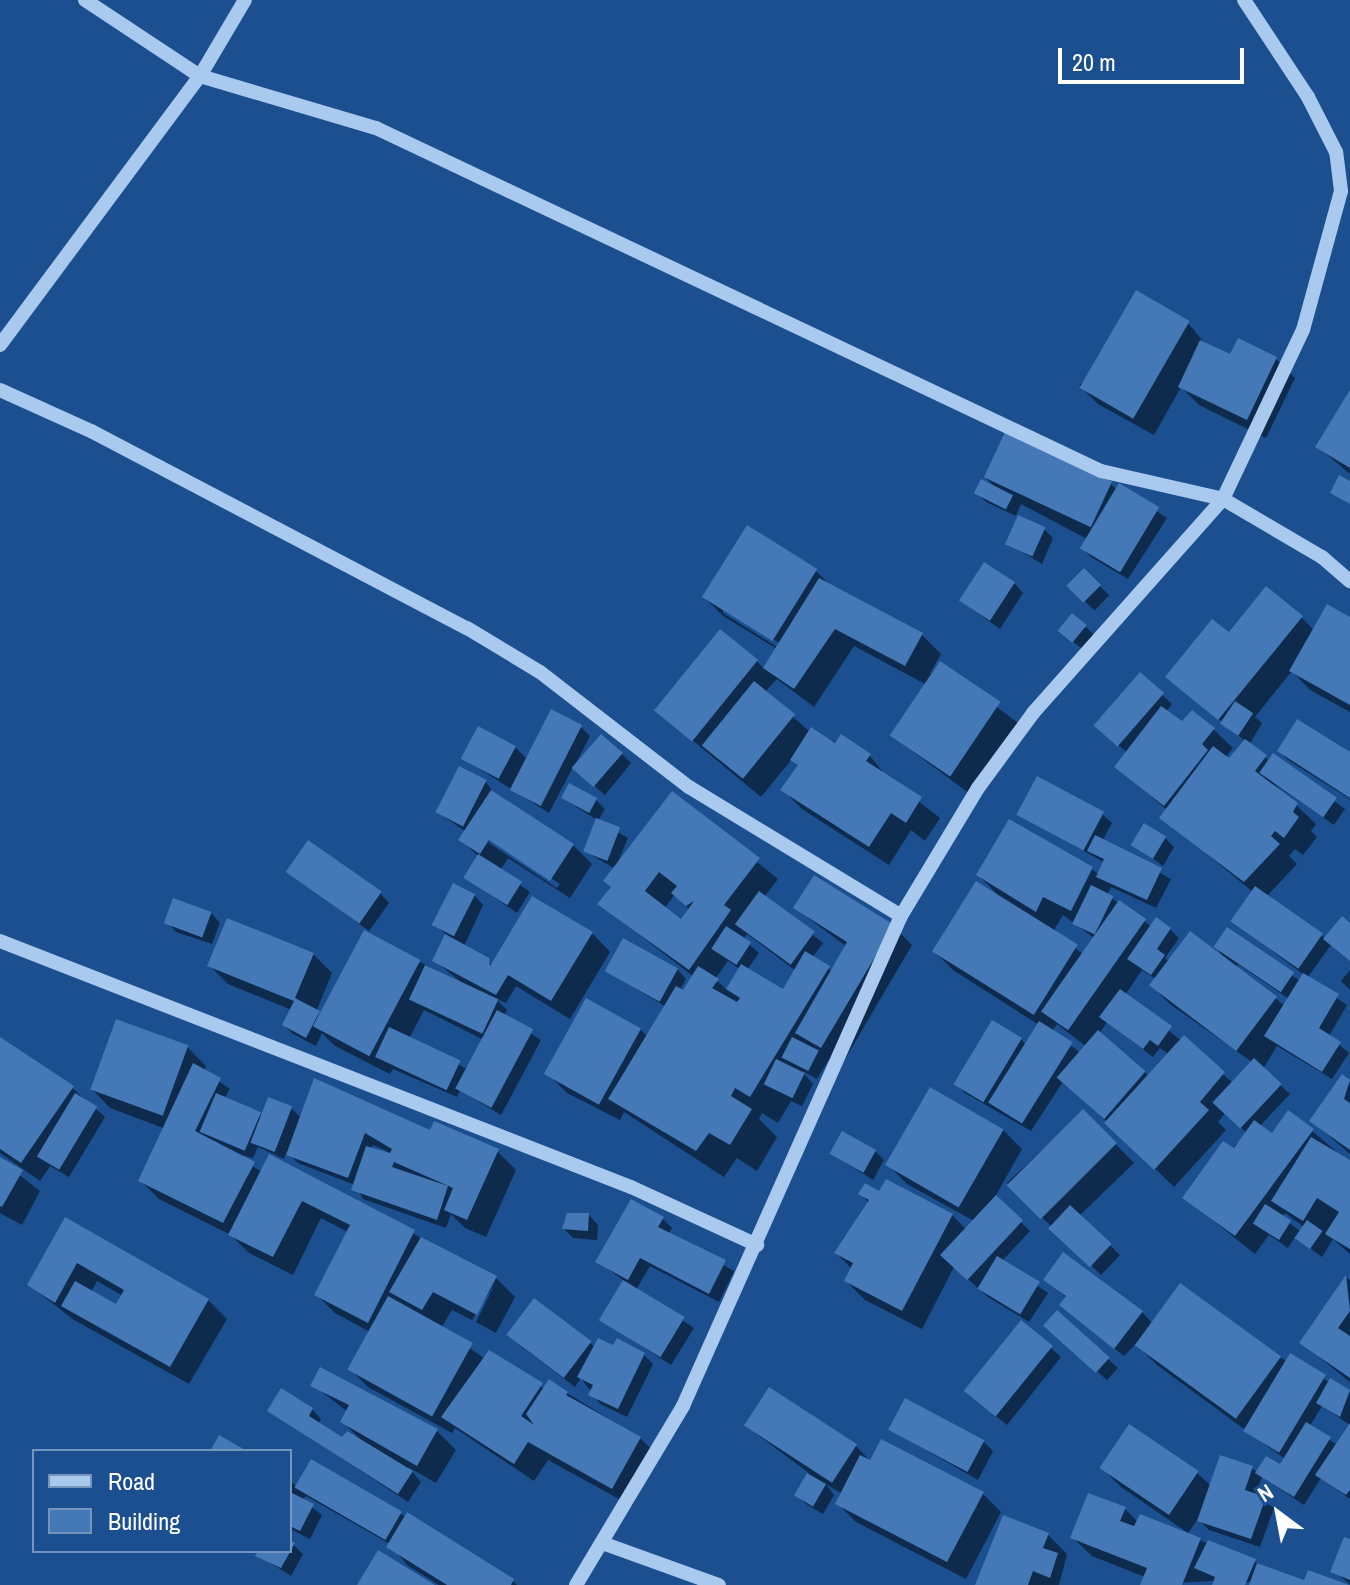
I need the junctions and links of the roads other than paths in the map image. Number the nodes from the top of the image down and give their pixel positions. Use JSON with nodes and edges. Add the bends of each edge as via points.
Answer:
{"nodes":[{"id":1,"x":85,"y":0,"type":"edge"},
{"id":2,"x":245,"y":0,"type":"edge"},
{"id":3,"x":1244,"y":0,"type":"edge"},
{"id":4,"x":200,"y":76,"type":"junction"},
{"id":5,"x":0,"y":345,"type":"edge"},
{"id":6,"x":0,"y":390,"type":"edge"},
{"id":7,"x":1223,"y":499,"type":"junction"},
{"id":8,"x":1350,"y":581,"type":"edge"},
{"id":9,"x":901,"y":916,"type":"junction"},
{"id":10,"x":0,"y":941,"type":"edge"},
{"id":11,"x":757,"y":1245,"type":"junction"},
{"id":12,"x":605,"y":1544,"type":"junction"},
{"id":13,"x":576,"y":1585,"type":"edge"},
{"id":14,"x":719,"y":1585,"type":"edge"}],
"edges":[{"from":1,"to":4,"type":"street"},
{"from":2,"to":4,"type":"street"},
{"from":3,"to":7,"type":"street","via":[[1308,97],[1336,152],[1341,191],[1303,330]]},
{"from":4,"to":5,"type":"street"},
{"from":4,"to":7,"type":"street","via":[[376,128],[1101,471]]},
{"from":6,"to":9,"type":"street","via":[[91,431],[467,628],[540,672],[689,787]]},
{"from":7,"to":8,"type":"street","via":[[1322,557]]},
{"from":7,"to":9,"type":"street","via":[[1033,713],[978,788]]},
{"from":9,"to":11,"type":"street"},
{"from":10,"to":11,"type":"street","via":[[631,1187]]},
{"from":11,"to":12,"type":"street","via":[[683,1406]]},
{"from":12,"to":13,"type":"street"},
{"from":12,"to":14,"type":"street"}]}
